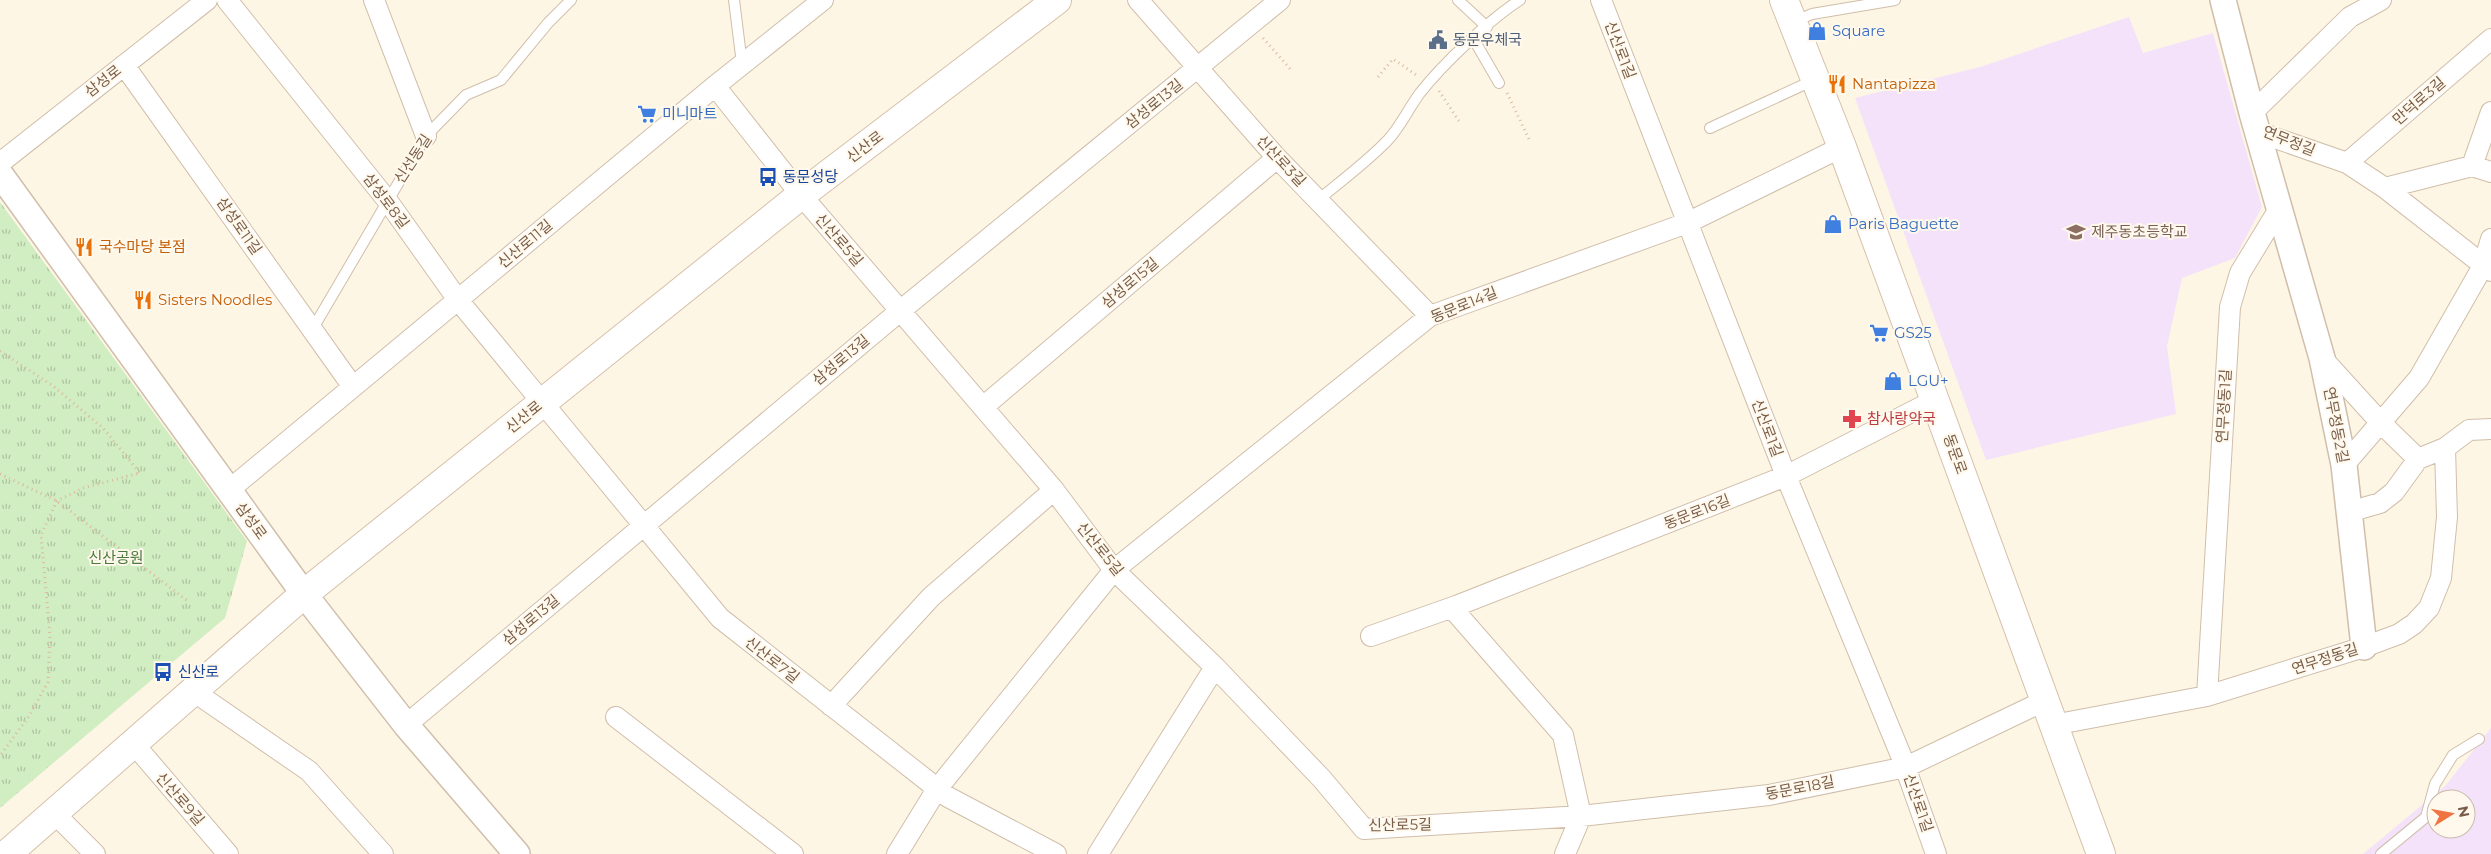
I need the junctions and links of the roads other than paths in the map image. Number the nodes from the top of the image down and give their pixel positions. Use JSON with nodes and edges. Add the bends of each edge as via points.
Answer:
{"nodes":[{"id":1,"x":207,"y":0,"type":"edge"},
{"id":2,"x":227,"y":0,"type":"edge"},
{"id":3,"x":374,"y":0,"type":"edge"},
{"id":4,"x":571,"y":0,"type":"edge"},
{"id":5,"x":734,"y":0,"type":"edge"},
{"id":6,"x":823,"y":0,"type":"edge"},
{"id":7,"x":1057,"y":0,"type":"edge"},
{"id":8,"x":1138,"y":0,"type":"edge"},
{"id":9,"x":1280,"y":0,"type":"edge"},
{"id":10,"x":1458,"y":0,"type":"edge"},
{"id":11,"x":1520,"y":0,"type":"edge"},
{"id":12,"x":1601,"y":0,"type":"edge"},
{"id":13,"x":1894,"y":0,"type":"edge"},
{"id":14,"x":2223,"y":0,"type":"edge"},
{"id":15,"x":2381,"y":0,"type":"edge"},
{"id":16,"x":1788,"y":11,"type":"edge"},
{"id":17,"x":1487,"y":27,"type":"junction"},
{"id":18,"x":2491,"y":39,"type":"edge"},
{"id":19,"x":1472,"y":40,"type":"junction"},
{"id":20,"x":742,"y":64,"type":"junction"},
{"id":21,"x":124,"y":65,"type":"junction"},
{"id":22,"x":1198,"y":67,"type":"junction"},
{"id":23,"x":1815,"y":80,"type":"junction"},
{"id":24,"x":1500,"y":83,"type":"road end"},
{"id":25,"x":715,"y":86,"type":"junction"},
{"id":26,"x":2491,"y":112,"type":"edge"},
{"id":27,"x":2255,"y":122,"type":"junction"},
{"id":28,"x":1710,"y":128,"type":"dead end"},
{"id":29,"x":426,"y":136,"type":"junction"},
{"id":30,"x":1842,"y":147,"type":"junction"},
{"id":31,"x":1277,"y":158,"type":"junction"},
{"id":32,"x":0,"y":163,"type":"edge"},
{"id":33,"x":2347,"y":163,"type":"junction"},
{"id":34,"x":2472,"y":166,"type":"junction"},
{"id":35,"x":2491,"y":172,"type":"edge"},
{"id":36,"x":0,"y":174,"type":"edge"},
{"id":37,"x":2385,"y":188,"type":"junction"},
{"id":38,"x":801,"y":195,"type":"junction"},
{"id":39,"x":387,"y":200,"type":"junction"},
{"id":40,"x":1318,"y":200,"type":"junction"},
{"id":41,"x":2279,"y":209,"type":"junction"},
{"id":42,"x":1687,"y":223,"type":"junction"},
{"id":43,"x":2491,"y":238,"type":"edge"},
{"id":44,"x":2487,"y":268,"type":"edge"},
{"id":45,"x":458,"y":300,"type":"junction"},
{"id":46,"x":900,"y":311,"type":"junction"},
{"id":47,"x":1430,"y":316,"type":"junction"},
{"id":48,"x":312,"y":330,"type":"junction"},
{"id":49,"x":2322,"y":358,"type":"junction"},
{"id":50,"x":353,"y":387,"type":"junction"},
{"id":51,"x":1935,"y":400,"type":"junction"},
{"id":52,"x":543,"y":402,"type":"junction"},
{"id":53,"x":983,"y":407,"type":"junction"},
{"id":54,"x":2382,"y":424,"type":"junction"},
{"id":55,"x":2491,"y":429,"type":"edge"},
{"id":56,"x":2445,"y":448,"type":"junction"},
{"id":57,"x":2418,"y":460,"type":"junction"},
{"id":58,"x":2344,"y":465,"type":"junction"},
{"id":59,"x":1786,"y":476,"type":"junction"},
{"id":60,"x":229,"y":490,"type":"junction"},
{"id":61,"x":1054,"y":490,"type":"junction"},
{"id":62,"x":2349,"y":512,"type":"junction"},
{"id":63,"x":644,"y":526,"type":"junction"},
{"id":64,"x":1114,"y":570,"type":"junction"},
{"id":65,"x":304,"y":594,"type":"junction"},
{"id":66,"x":1452,"y":608,"type":"junction"},
{"id":67,"x":1370,"y":636,"type":"dead end"},
{"id":68,"x":2364,"y":647,"type":"junction"},
{"id":69,"x":1215,"y":668,"type":"junction"},
{"id":70,"x":193,"y":691,"type":"junction"},
{"id":71,"x":2207,"y":696,"type":"junction"},
{"id":72,"x":831,"y":706,"type":"junction"},
{"id":73,"x":2049,"y":713,"type":"junction"},
{"id":74,"x":616,"y":717,"type":"dead end"},
{"id":75,"x":406,"y":725,"type":"junction"},
{"id":76,"x":2479,"y":738,"type":"dead end"},
{"id":77,"x":133,"y":744,"type":"junction"},
{"id":78,"x":1906,"y":767,"type":"junction"},
{"id":79,"x":937,"y":789,"type":"junction"},
{"id":80,"x":54,"y":813,"type":"junction"},
{"id":81,"x":1582,"y":816,"type":"junction"},
{"id":82,"x":6,"y":854,"type":"edge"},
{"id":83,"x":95,"y":854,"type":"edge"},
{"id":84,"x":228,"y":854,"type":"edge"},
{"id":85,"x":382,"y":854,"type":"edge"},
{"id":86,"x":517,"y":854,"type":"edge"},
{"id":87,"x":793,"y":854,"type":"edge"},
{"id":88,"x":897,"y":854,"type":"edge"},
{"id":89,"x":1056,"y":854,"type":"edge"},
{"id":90,"x":1098,"y":854,"type":"edge"},
{"id":91,"x":1565,"y":854,"type":"edge"},
{"id":92,"x":1936,"y":854,"type":"edge"},
{"id":93,"x":2101,"y":854,"type":"edge"},
{"id":94,"x":2381,"y":854,"type":"edge"}],
"edges":[{"from":1,"to":21,"type":"street","name":"삼성로"},
{"from":2,"to":39,"type":"street","name":"삼성로8길"},
{"from":3,"to":29,"type":"street"},
{"from":4,"to":29,"type":"lane","name":"신선동길","via":[[501,80],[466,96]]},
{"from":5,"to":20,"type":"lane"},
{"from":6,"to":20,"type":"street","name":"신산로11길"},
{"from":7,"to":38,"type":"main road","name":"신산로"},
{"from":8,"to":22,"type":"street","name":"신산로3길"},
{"from":9,"to":22,"type":"street","name":"삼성로13길"},
{"from":10,"to":17,"type":"lane"},
{"from":11,"to":17,"type":"lane"},
{"from":12,"to":42,"type":"street","name":"신산로1길"},
{"from":13,"to":16,"type":"lane","via":[[1812,14]]},
{"from":14,"to":27,"type":"street","name":"연무정길"},
{"from":15,"to":27,"type":"street","via":[[2350,17]]},
{"from":16,"to":23,"type":"main road","name":"동문로"},
{"from":17,"to":19,"type":"lane"},
{"from":18,"to":33,"type":"street","name":"만덕로3길"},
{"from":19,"to":24,"type":"lane"},
{"from":19,"to":40,"type":"lane","via":[[1430,82],[1386,142]]},
{"from":20,"to":25,"type":"street","name":"신산로11길"},
{"from":21,"to":32,"type":"street","name":"삼성로"},
{"from":21,"to":48,"type":"street","name":"삼성로11길"},
{"from":22,"to":31,"type":"street","name":"신산로3길"},
{"from":22,"to":46,"type":"street","name":"삼성로13길"},
{"from":23,"to":28,"type":"lane"},
{"from":23,"to":30,"type":"main road","name":"동문로"},
{"from":25,"to":38,"type":"street","name":"신산로5길"},
{"from":25,"to":45,"type":"street","name":"신산로11길"},
{"from":26,"to":34,"type":"street"},
{"from":27,"to":33,"type":"street","name":"연무정길"},
{"from":27,"to":41,"type":"street"},
{"from":29,"to":39,"type":"lane","name":"신선동길"},
{"from":30,"to":42,"type":"street","name":"동문로14길"},
{"from":30,"to":51,"type":"main road","name":"동문로"},
{"from":31,"to":40,"type":"street","name":"신산로3길"},
{"from":31,"to":53,"type":"street","name":"삼성로15길"},
{"from":33,"to":37,"type":"street","name":"연무정길"},
{"from":34,"to":35,"type":"street"},
{"from":34,"to":37,"type":"street"},
{"from":36,"to":60,"type":"street","name":"삼성로"},
{"from":37,"to":44,"type":"street","name":"연무정길"},
{"from":38,"to":46,"type":"street","name":"신산로5길"},
{"from":38,"to":52,"type":"main road","name":"신산로"},
{"from":39,"to":45,"type":"street","name":"삼성로8길"},
{"from":39,"to":48,"type":"lane","name":"신선동길"},
{"from":40,"to":47,"type":"street","name":"신산로3길"},
{"from":41,"to":49,"type":"street","name":"연무정동2길"},
{"from":41,"to":71,"type":"street","name":"연무정동1길","via":[[2240,273],[2230,308]]},
{"from":42,"to":47,"type":"street","name":"동문로14길"},
{"from":42,"to":59,"type":"street","name":"신산로1길"},
{"from":43,"to":44,"type":"street"},
{"from":44,"to":54,"type":"street","via":[[2419,378]]},
{"from":45,"to":50,"type":"street","name":"신산로11길"},
{"from":45,"to":52,"type":"street","name":"삼성로8길"},
{"from":46,"to":53,"type":"street","name":"신산로5길"},
{"from":46,"to":63,"type":"street","name":"삼성로13길"},
{"from":47,"to":64,"type":"street","name":"동문로14길"},
{"from":48,"to":50,"type":"street","name":"삼성로11길"},
{"from":49,"to":54,"type":"street"},
{"from":49,"to":58,"type":"street","name":"연무정동2길"},
{"from":50,"to":60,"type":"street","name":"신산로11길"},
{"from":51,"to":59,"type":"street","name":"동문로16길"},
{"from":51,"to":73,"type":"main road","name":"동문로"},
{"from":52,"to":63,"type":"street","name":"신산로7길"},
{"from":52,"to":65,"type":"main road","name":"신산로"},
{"from":53,"to":61,"type":"street","name":"신산로5길"},
{"from":54,"to":57,"type":"street"},
{"from":54,"to":58,"type":"street"},
{"from":55,"to":56,"type":"street","via":[[2469,430]]},
{"from":56,"to":57,"type":"street"},
{"from":56,"to":68,"type":"street","name":"연무정동길","via":[[2446,517],[2438,586],[2429,608],[2414,624],[2399,634]]},
{"from":57,"to":62,"type":"street","via":[[2394,492],[2380,503]]},
{"from":58,"to":62,"type":"street","name":"연무정동2길"},
{"from":59,"to":66,"type":"street","name":"동문로16길"},
{"from":59,"to":78,"type":"street","name":"신산로1길"},
{"from":60,"to":65,"type":"street","name":"삼성로"},
{"from":61,"to":64,"type":"street","name":"신산로5길"},
{"from":61,"to":72,"type":"street","via":[[931,598]]},
{"from":62,"to":68,"type":"street","name":"연무정동2길"},
{"from":63,"to":72,"type":"street","name":"신산로7길","via":[[720,618]]},
{"from":63,"to":75,"type":"street","name":"삼성로13길"},
{"from":64,"to":69,"type":"street","name":"신산로5길"},
{"from":64,"to":79,"type":"street","name":"동문로14길"},
{"from":65,"to":70,"type":"main road","name":"신산로"},
{"from":65,"to":75,"type":"street","name":"삼성로"},
{"from":66,"to":67,"type":"street","name":"동문로16길"},
{"from":66,"to":81,"type":"street","via":[[1562,735]]},
{"from":68,"to":71,"type":"street","name":"연무정동길"},
{"from":69,"to":81,"type":"street","name":"신산로5길","via":[[1322,779],[1364,829]]},
{"from":69,"to":90,"type":"street"},
{"from":70,"to":77,"type":"main road","name":"신산로"},
{"from":70,"to":85,"type":"street","via":[[309,771]]},
{"from":71,"to":73,"type":"street","name":"연무정동길"},
{"from":72,"to":79,"type":"street","name":"신산로7길"},
{"from":73,"to":78,"type":"street","name":"동문로18길"},
{"from":73,"to":93,"type":"main road","name":"동문로"},
{"from":74,"to":87,"type":"street"},
{"from":75,"to":86,"type":"street","name":"삼성로"},
{"from":76,"to":94,"type":"lane","via":[[2453,755],[2435,784],[2426,817]]},
{"from":77,"to":80,"type":"main road","name":"신산로"},
{"from":77,"to":84,"type":"street","name":"신산로9길"},
{"from":78,"to":81,"type":"street","name":"동문로18길","via":[[1769,795]]},
{"from":78,"to":92,"type":"street","name":"신산로1길"},
{"from":79,"to":88,"type":"street","name":"동문로14길"},
{"from":79,"to":89,"type":"street","name":"신산로7길","via":[[948,798]]},
{"from":80,"to":82,"type":"main road","name":"신산로"},
{"from":80,"to":83,"type":"street"},
{"from":81,"to":91,"type":"street"}]}
